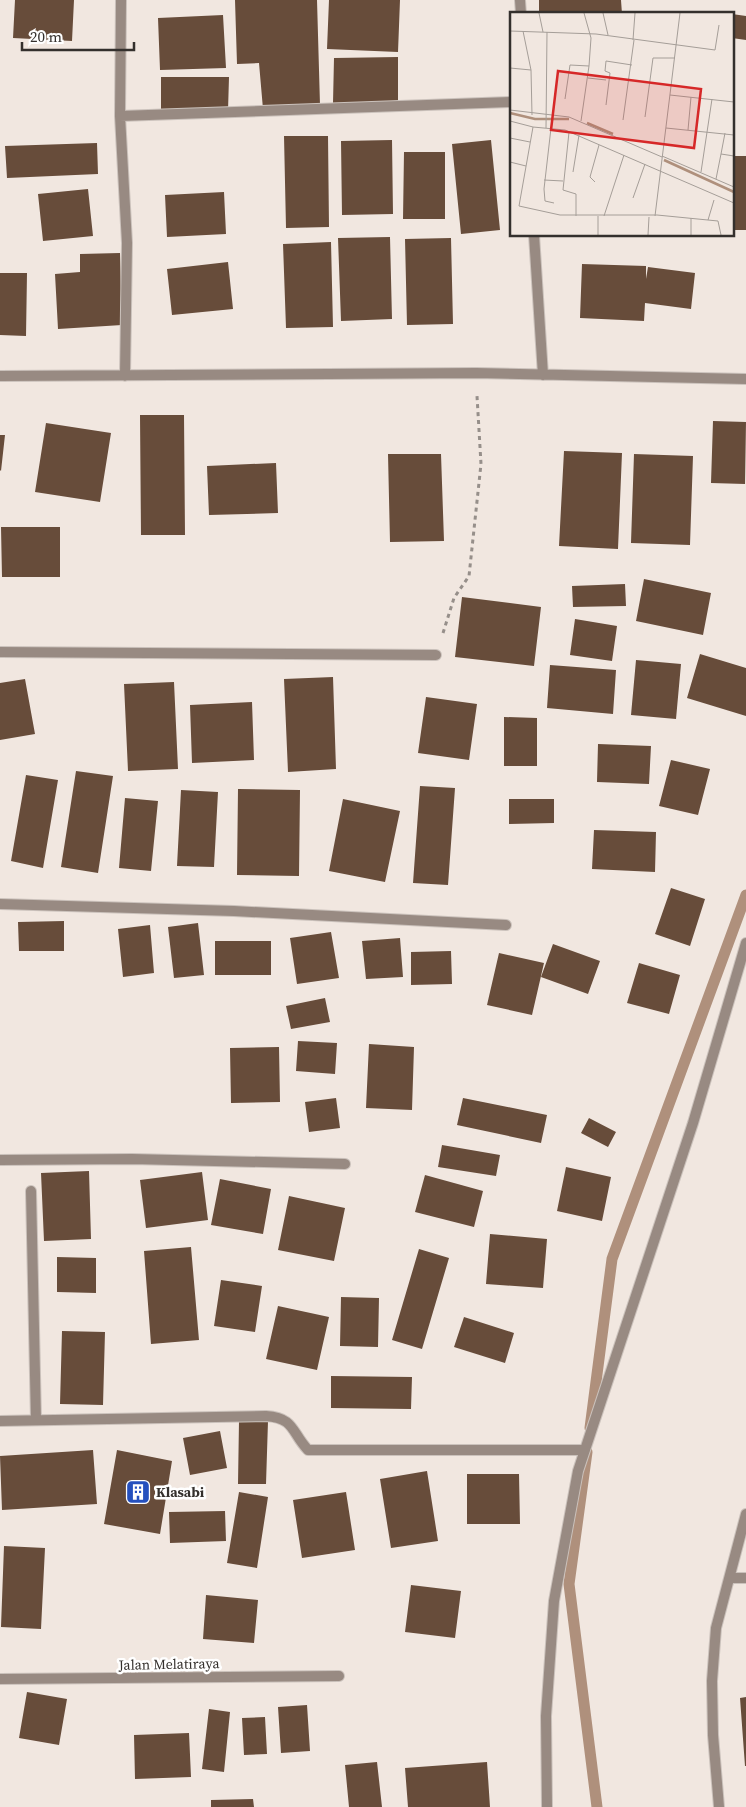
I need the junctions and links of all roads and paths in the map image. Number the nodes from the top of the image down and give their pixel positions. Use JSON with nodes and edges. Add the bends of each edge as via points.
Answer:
{"nodes":[{"id":1,"x":121,"y":0,"type":"edge"},
{"id":2,"x":510,"y":102,"type":"edge"},
{"id":3,"x":120,"y":116,"type":"junction"},
{"id":4,"x":534,"y":236,"type":"edge"},
{"id":5,"x":476,"y":373,"type":"junction"},
{"id":6,"x":543,"y":375,"type":"junction"},
{"id":7,"x":0,"y":376,"type":"edge"},
{"id":8,"x":125,"y":376,"type":"junction"},
{"id":9,"x":746,"y":379,"type":"edge"},
{"id":10,"x":0,"y":652,"type":"edge"},
{"id":11,"x":436,"y":655,"type":"joint"},
{"id":12,"x":0,"y":904,"type":"edge"},
{"id":13,"x":506,"y":925,"type":"dead end"},
{"id":14,"x":746,"y":943,"type":"edge"},
{"id":15,"x":0,"y":1160,"type":"edge"},
{"id":16,"x":345,"y":1164,"type":"dead end"},
{"id":17,"x":31,"y":1191,"type":"dead end"},
{"id":18,"x":36,"y":1420,"type":"junction"},
{"id":19,"x":0,"y":1421,"type":"edge"},
{"id":20,"x":585,"y":1450,"type":"junction"},
{"id":21,"x":746,"y":1514,"type":"edge"},
{"id":22,"x":730,"y":1578,"type":"junction"},
{"id":23,"x":746,"y":1578,"type":"edge"},
{"id":24,"x":339,"y":1676,"type":"dead end"},
{"id":25,"x":0,"y":1679,"type":"edge"},
{"id":26,"x":547,"y":1807,"type":"edge"},
{"id":27,"x":719,"y":1807,"type":"edge"}],
"edges":[{"from":1,"to":3,"type":"street"},
{"from":2,"to":3,"type":"street"},
{"from":3,"to":8,"type":"street","via":[[127,243]]},
{"from":4,"to":6,"type":"street"},
{"from":5,"to":6,"type":"street"},
{"from":5,"to":8,"type":"street"},
{"from":5,"to":11,"type":"path","via":[[481,464],[469,576],[454,598]]},
{"from":6,"to":9,"type":"street"},
{"from":7,"to":8,"type":"street"},
{"from":10,"to":11,"type":"street"},
{"from":12,"to":13,"type":"street","via":[[234,911]]},
{"from":14,"to":20,"type":"street","via":[[694,1123]]},
{"from":15,"to":16,"type":"street","via":[[132,1159]]},
{"from":17,"to":18,"type":"street"},
{"from":18,"to":19,"type":"street"},
{"from":18,"to":20,"type":"street","via":[[266,1416],[279,1417],[288,1423],[308,1450]]},
{"from":20,"to":26,"type":"street","via":[[572,1499],[554,1601],[546,1716]]},
{"from":21,"to":22,"type":"street"},
{"from":22,"to":23,"type":"street"},
{"from":22,"to":27,"type":"street","via":[[716,1628],[712,1681]]},
{"from":24,"to":25,"type":"street","name":"Jalan Melatiraya"}]}
